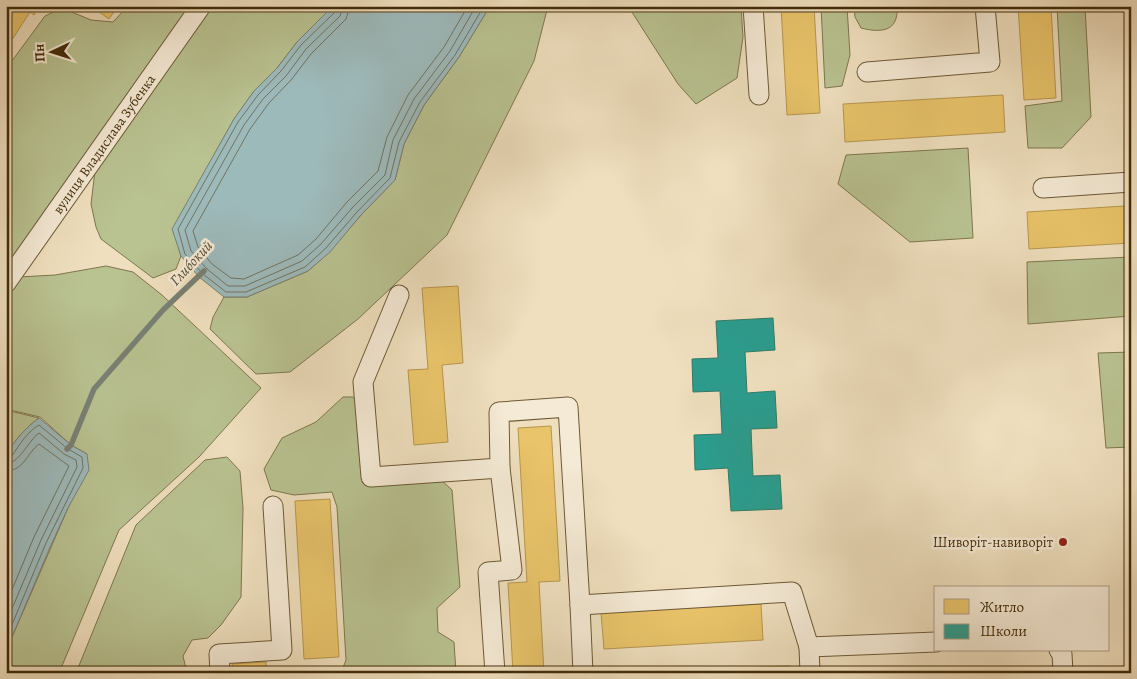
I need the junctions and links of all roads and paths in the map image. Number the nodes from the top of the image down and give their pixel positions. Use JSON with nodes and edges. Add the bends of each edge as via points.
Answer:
{"nodes":[{"id":1,"x":201,"y":6,"type":"edge"},
{"id":2,"x":752,"y":6,"type":"edge"},
{"id":3,"x":985,"y":6,"type":"edge"},
{"id":4,"x":867,"y":72,"type":"dead end"},
{"id":5,"x":759,"y":95,"type":"dead end"},
{"id":6,"x":1131,"y":182,"type":"edge"},
{"id":7,"x":1043,"y":188,"type":"dead end"},
{"id":8,"x":6,"y":283,"type":"edge"},
{"id":9,"x":399,"y":295,"type":"dead end"},
{"id":10,"x":500,"y":468,"type":"junction"},
{"id":11,"x":273,"y":506,"type":"dead end"},
{"id":12,"x":580,"y":605,"type":"junction"},
{"id":13,"x":934,"y":642,"type":"edge"},
{"id":14,"x":809,"y":647,"type":"junction"},
{"id":15,"x":1060,"y":652,"type":"edge"},
{"id":16,"x":220,"y":673,"type":"edge"},
{"id":17,"x":495,"y":673,"type":"edge"},
{"id":18,"x":583,"y":673,"type":"edge"},
{"id":19,"x":810,"y":673,"type":"edge"},
{"id":20,"x":1063,"y":673,"type":"edge"}],
"edges":[{"from":1,"to":8,"type":"street","name":"вулиця Владислава Зубенка"},
{"from":2,"to":5,"type":"street"},
{"from":3,"to":4,"type":"street","via":[[990,62]]},
{"from":6,"to":7,"type":"street"},
{"from":9,"to":10,"type":"street","via":[[363,382],[371,476]]},
{"from":10,"to":12,"type":"street","via":[[499,412],[568,407]]},
{"from":10,"to":17,"type":"street","via":[[512,570],[488,572]]},
{"from":11,"to":16,"type":"street","via":[[282,650],[218,654]]},
{"from":12,"to":14,"type":"street","via":[[792,592]]},
{"from":12,"to":18,"type":"street"},
{"from":13,"to":14,"type":"street"},
{"from":14,"to":19,"type":"street"},
{"from":15,"to":20,"type":"street"}]}
